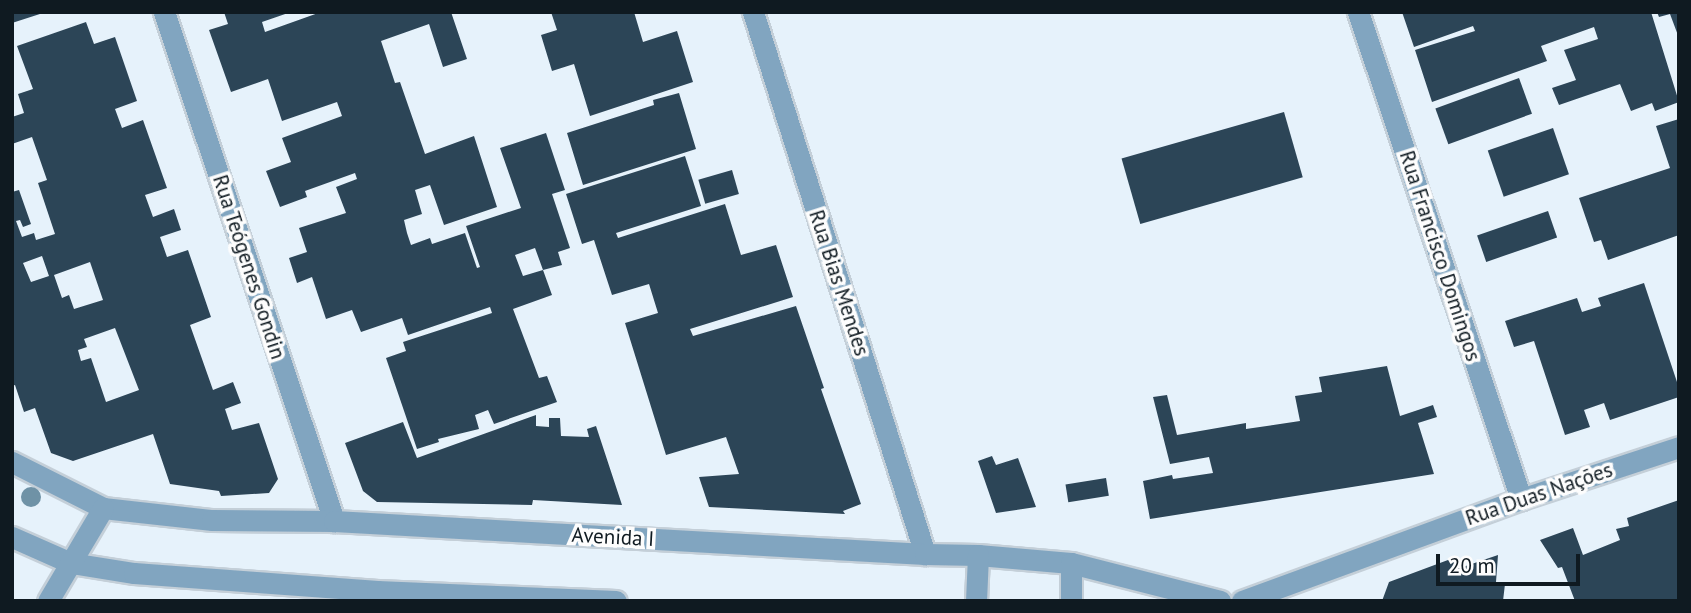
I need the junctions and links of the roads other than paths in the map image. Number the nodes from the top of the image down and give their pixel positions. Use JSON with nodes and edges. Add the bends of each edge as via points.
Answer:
{"nodes":[{"id":1,"x":164,"y":12,"type":"edge"},
{"id":2,"x":753,"y":12,"type":"edge"},
{"id":3,"x":1359,"y":12,"type":"edge"},
{"id":4,"x":1679,"y":447,"type":"edge"},
{"id":5,"x":12,"y":462,"type":"edge"},
{"id":6,"x":1521,"y":499,"type":"junction"},
{"id":7,"x":103,"y":508,"type":"junction"},
{"id":8,"x":334,"y":522,"type":"junction"},
{"id":9,"x":12,"y":537,"type":"edge"},
{"id":10,"x":925,"y":554,"type":"junction"},
{"id":11,"x":978,"y":555,"type":"junction"},
{"id":12,"x":71,"y":563,"type":"junction"},
{"id":13,"x":1071,"y":563,"type":"junction"},
{"id":14,"x":48,"y":601,"type":"edge"},
{"id":15,"x":615,"y":601,"type":"edge"},
{"id":16,"x":976,"y":601,"type":"edge"},
{"id":17,"x":1071,"y":601,"type":"edge"},
{"id":18,"x":1220,"y":601,"type":"edge"},
{"id":19,"x":1242,"y":601,"type":"edge"}],
"edges":[{"from":1,"to":8,"type":"street","name":"Rua Teógenes Gondin"},
{"from":2,"to":10,"type":"street","name":"Rua Bias Mendes"},
{"from":3,"to":6,"type":"street","name":"Rua Francisco Domingos"},
{"from":4,"to":6,"type":"street","name":"Rua Duas Nações"},
{"from":5,"to":7,"type":"street","name":"Avenida I"},
{"from":6,"to":19,"type":"street","name":"Rua Duas Nações"},
{"from":7,"to":8,"type":"street","name":"Avenida I","via":[[212,520]]},
{"from":7,"to":12,"type":"street"},
{"from":8,"to":10,"type":"street","name":"Avenida I"},
{"from":9,"to":12,"type":"street"},
{"from":10,"to":11,"type":"street","name":"Avenida I"},
{"from":11,"to":13,"type":"street","name":"Avenida I"},
{"from":11,"to":16,"type":"street"},
{"from":12,"to":14,"type":"street"},
{"from":12,"to":15,"type":"street","via":[[237,582]]},
{"from":13,"to":17,"type":"street"},
{"from":13,"to":18,"type":"street","name":"Avenida I"}]}
